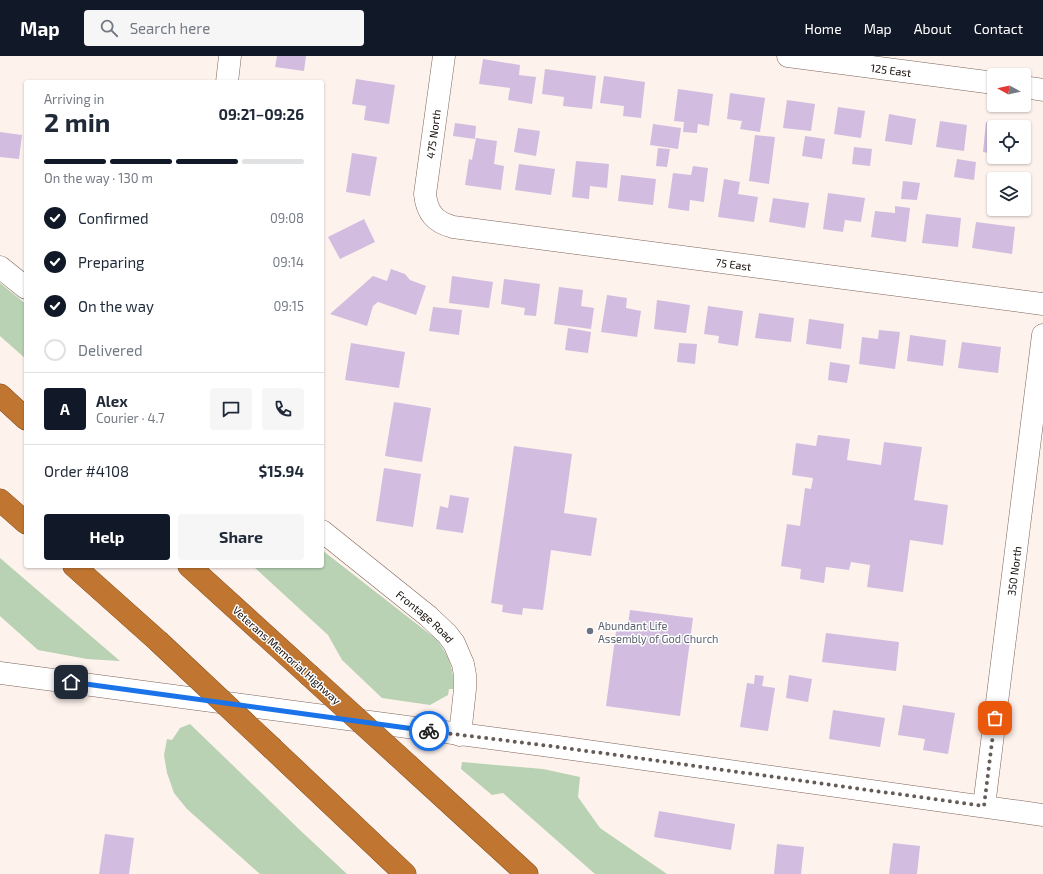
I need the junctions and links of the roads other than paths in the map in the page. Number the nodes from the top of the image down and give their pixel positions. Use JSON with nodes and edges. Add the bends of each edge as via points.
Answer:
{"nodes":[{"id":1,"x":230,"y":56,"type":"edge"},
{"id":2,"x":444,"y":56,"type":"edge"},
{"id":3,"x":788,"y":56,"type":"edge"},
{"id":4,"x":227,"y":80,"type":"edge"},
{"id":5,"x":987,"y":82,"type":"edge"},
{"id":6,"x":1031,"y":88,"type":"edge"},
{"id":7,"x":1043,"y":90,"type":"edge"},
{"id":8,"x":429,"y":211,"type":"joint"},
{"id":9,"x":0,"y":267,"type":"edge"},
{"id":10,"x":24,"y":286,"type":"edge"},
{"id":11,"x":1043,"y":304,"type":"edge"},
{"id":12,"x":1043,"y":335,"type":"edge"},
{"id":13,"x":0,"y":395,"type":"edge"},
{"id":14,"x":24,"y":416,"type":"edge"},
{"id":15,"x":0,"y":500,"type":"edge"},
{"id":16,"x":24,"y":521,"type":"edge"},
{"id":17,"x":324,"y":533,"type":"edge"},
{"id":18,"x":76,"y":568,"type":"edge"},
{"id":19,"x":191,"y":568,"type":"edge"},
{"id":20,"x":0,"y":673,"type":"edge"},
{"id":21,"x":460,"y":735,"type":"junction"},
{"id":22,"x":984,"y":806,"type":"junction"},
{"id":23,"x":1043,"y":815,"type":"edge"},
{"id":24,"x":405,"y":874,"type":"edge"},
{"id":25,"x":526,"y":874,"type":"edge"}],
"edges":[{"from":1,"to":4,"type":"street"},
{"from":2,"to":8,"type":"street","name":"475 North","via":[[426,184],[426,204]]},
{"from":3,"to":5,"type":"street","name":"125 East"},
{"from":6,"to":7,"type":"street"},
{"from":8,"to":11,"type":"street","name":"75 East","via":[[435,219],[453,227]]},
{"from":9,"to":10,"type":"street"},
{"from":12,"to":22,"type":"street","name":"350 North"},
{"from":13,"to":14,"type":"highway"},
{"from":15,"to":16,"type":"highway"},
{"from":17,"to":21,"type":"street","name":"Frontage Road","via":[[428,616],[454,643],[465,675]]},
{"from":18,"to":24,"type":"highway","bridge":true,"via":[[158,641]]},
{"from":19,"to":25,"type":"highway","name":"Veterans Memorial Highway","bridge":true},
{"from":20,"to":21,"type":"street"},
{"from":21,"to":22,"type":"street"},
{"from":22,"to":23,"type":"street"}]}
